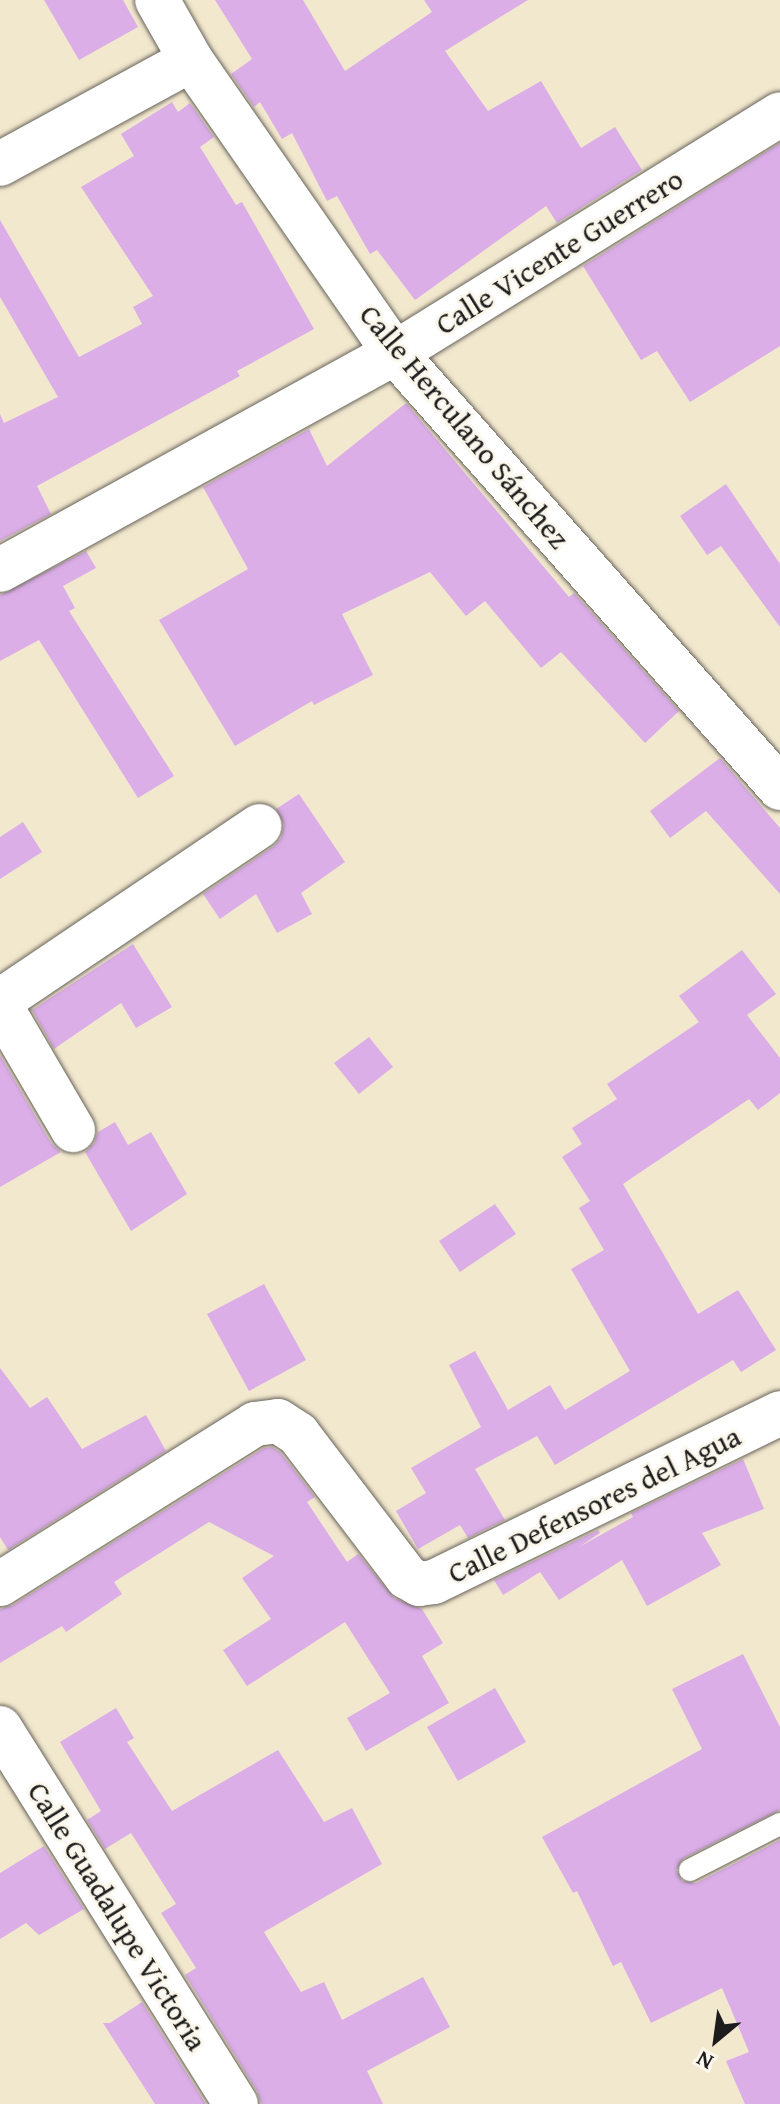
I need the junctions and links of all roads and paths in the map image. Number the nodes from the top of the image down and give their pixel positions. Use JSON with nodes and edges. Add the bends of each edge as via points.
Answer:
{"nodes":[{"id":1,"x":157,"y":0,"type":"edge"},
{"id":2,"x":191,"y":60,"type":"junction"},
{"id":3,"x":780,"y":114,"type":"edge"},
{"id":4,"x":0,"y":164,"type":"edge"},
{"id":5,"x":395,"y":353,"type":"junction"},
{"id":6,"x":0,"y":570,"type":"edge"},
{"id":7,"x":780,"y":788,"type":"edge"},
{"id":8,"x":259,"y":826,"type":"dead end"},
{"id":9,"x":0,"y":1003,"type":"edge"},
{"id":10,"x":73,"y":1130,"type":"dead end"},
{"id":11,"x":780,"y":1413,"type":"edge"},
{"id":12,"x":0,"y":1584,"type":"edge"},
{"id":13,"x":0,"y":1728,"type":"edge"},
{"id":14,"x":780,"y":1824,"type":"edge"},
{"id":15,"x":690,"y":1870,"type":"dead end"},
{"id":16,"x":236,"y":2104,"type":"edge"}],
"edges":[{"from":1,"to":2,"type":"street","name":"Calle Herculano Sánchez"},
{"from":2,"to":4,"type":"street"},
{"from":2,"to":5,"type":"street","name":"Calle Herculano Sánchez"},
{"from":3,"to":5,"type":"street","name":"Calle Vicente Guerrero"},
{"from":5,"to":6,"type":"street","name":"Calle Vicente Guerrero"},
{"from":5,"to":7,"type":"street","name":"Calle Herculano Sánchez"},
{"from":8,"to":9,"type":"street"},
{"from":9,"to":10,"type":"street"},
{"from":11,"to":12,"type":"street","name":"Calle Defensores del Agua","via":[[434,1582],[419,1584],[407,1577],[298,1434],[278,1421],[255,1424]]},
{"from":13,"to":16,"type":"street","name":"Calle Guadalupe Victoria"},
{"from":14,"to":15,"type":"lane"}]}
